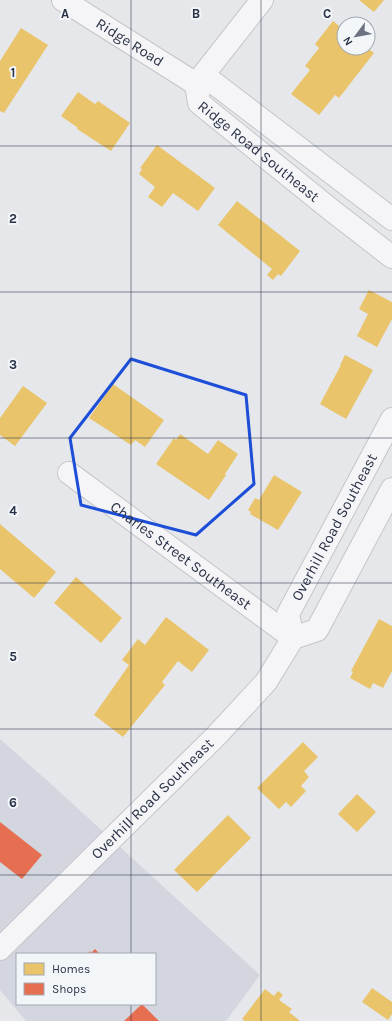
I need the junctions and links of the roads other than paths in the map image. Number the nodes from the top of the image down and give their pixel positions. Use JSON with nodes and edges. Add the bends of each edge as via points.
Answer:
{"nodes":[{"id":1,"x":63,"y":0,"type":"edge"},
{"id":2,"x":262,"y":0,"type":"edge"},
{"id":3,"x":196,"y":84,"type":"junction"},
{"id":4,"x":392,"y":218,"type":"edge"},
{"id":5,"x":392,"y":257,"type":"edge"},
{"id":6,"x":392,"y":419,"type":"edge"},
{"id":7,"x":69,"y":473,"type":"dead end"},
{"id":8,"x":392,"y":489,"type":"edge"},
{"id":9,"x":294,"y":638,"type":"junction"},
{"id":10,"x":0,"y":949,"type":"edge"}],
"edges":[{"from":1,"to":3,"type":"street","name":"Ridge Road"},
{"from":2,"to":3,"type":"street"},
{"from":3,"to":4,"type":"street","name":"Ridge Road Southeast","via":[[214,83]]},
{"from":3,"to":5,"type":"street","name":"Ridge Road Southeast","via":[[199,103]]},
{"from":6,"to":9,"type":"street","name":"Overhill Road Southeast","via":[[288,614]]},
{"from":7,"to":9,"type":"street","name":"Charles Street Southeast"},
{"from":8,"to":9,"type":"street","via":[[317,630]]},
{"from":9,"to":10,"type":"street","name":"Overhill Road Southeast","via":[[266,682],[216,736]]}]}
